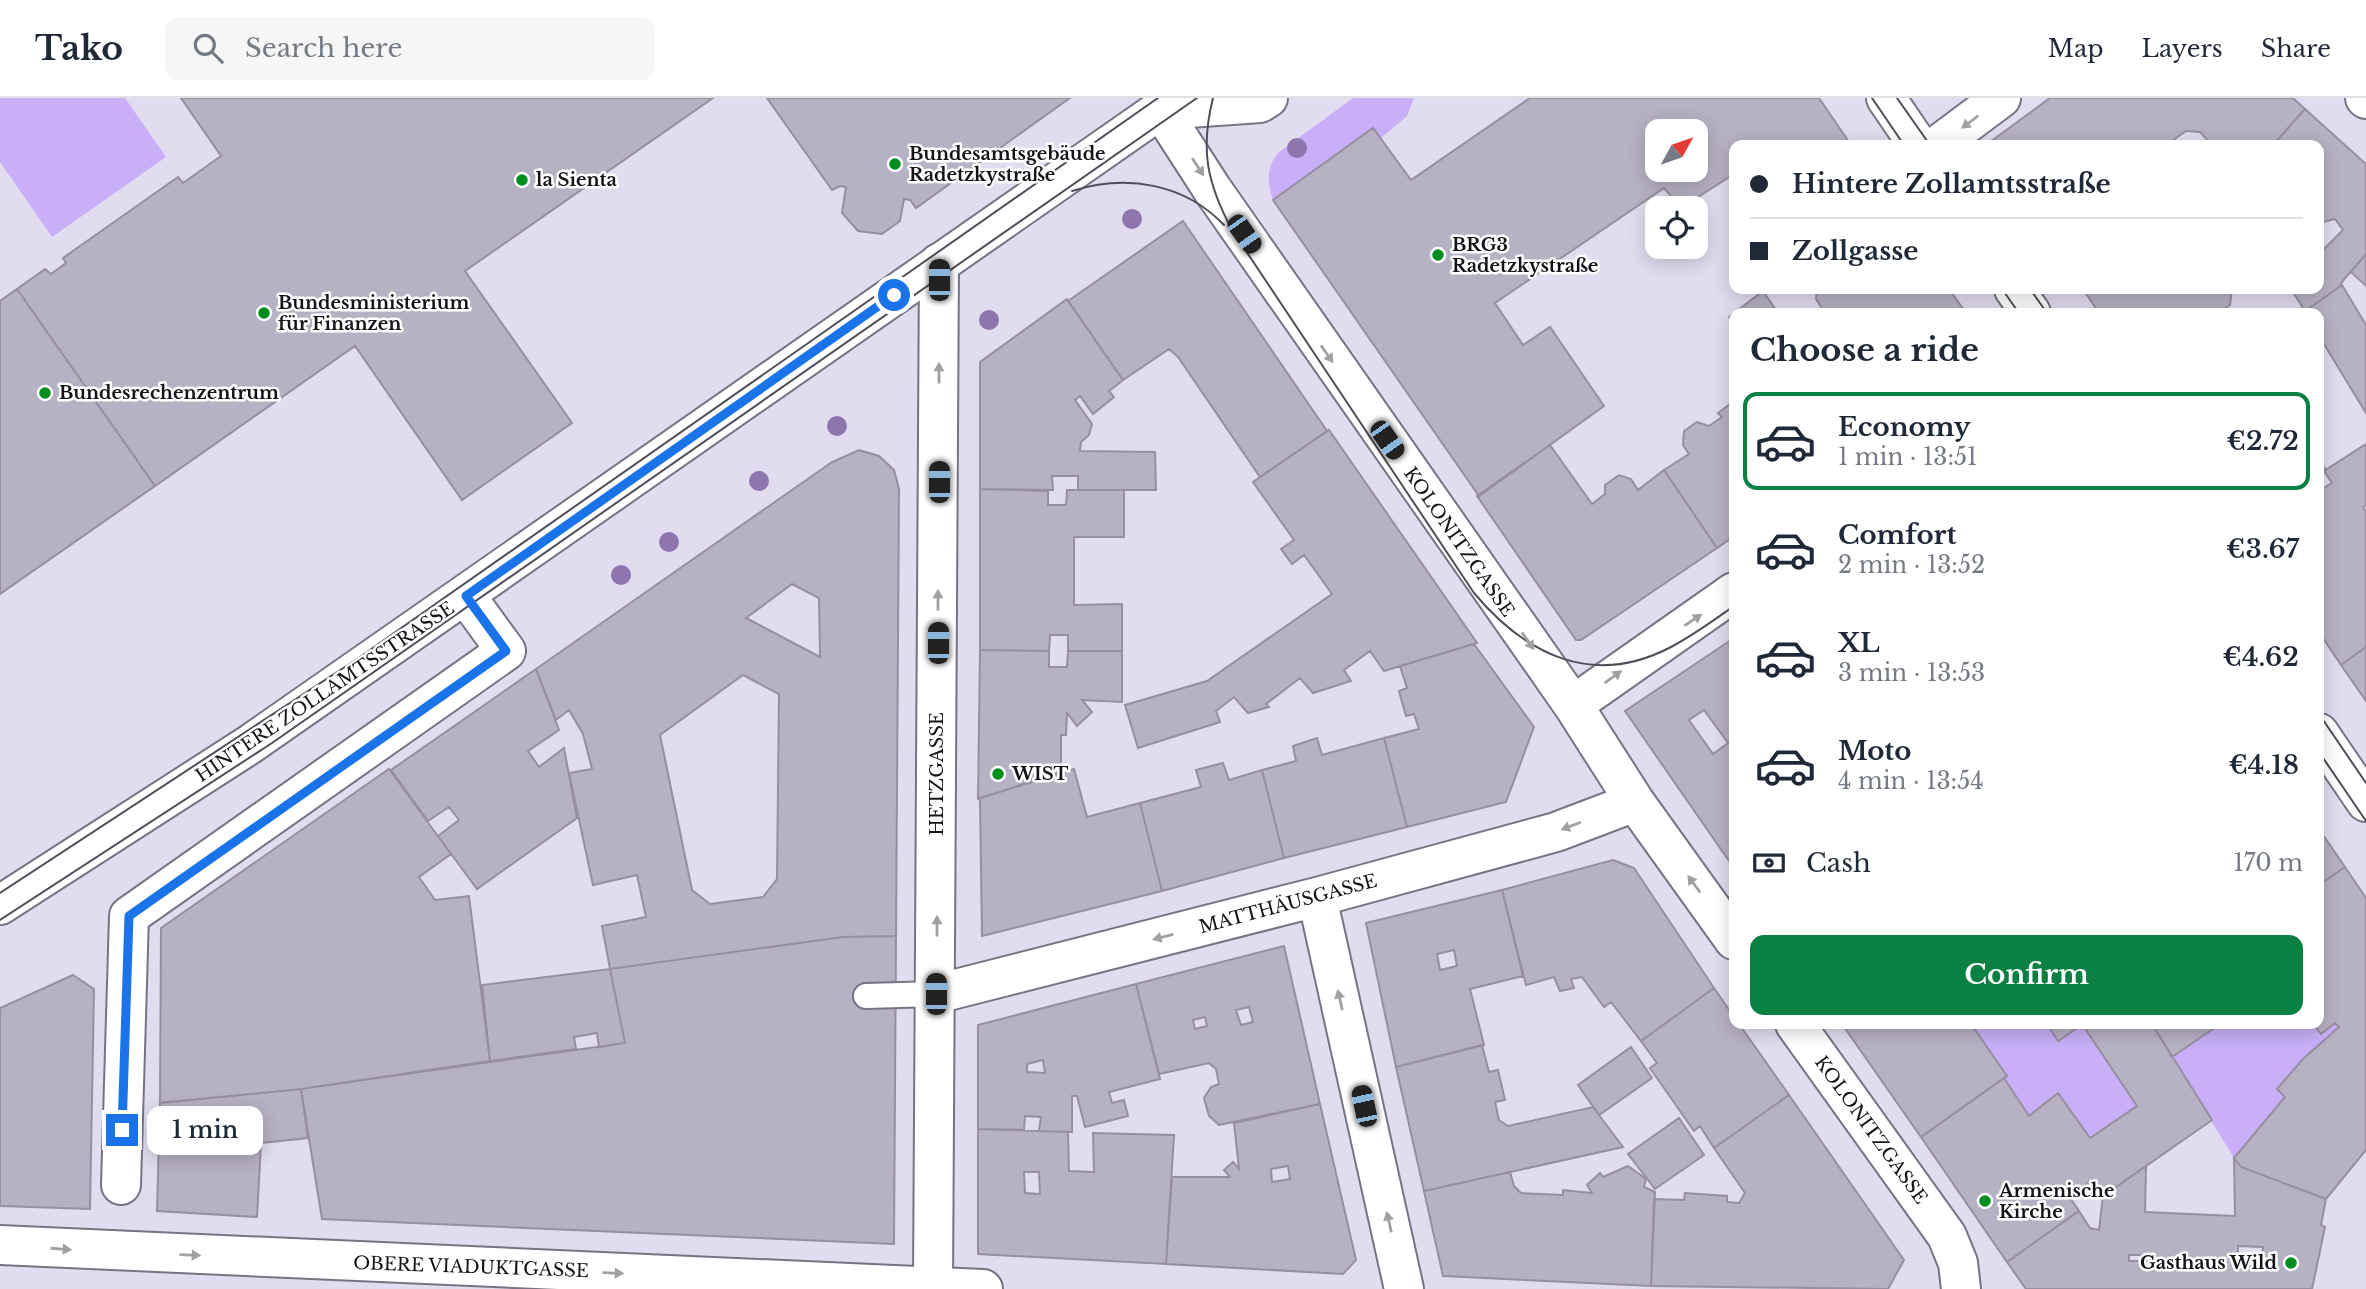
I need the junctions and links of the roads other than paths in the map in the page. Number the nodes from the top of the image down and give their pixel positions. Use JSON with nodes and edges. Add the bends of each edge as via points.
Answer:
{"nodes":[{"id":1,"x":1268,"y":98,"type":"edge"},
{"id":2,"x":1886,"y":98,"type":"edge"},
{"id":3,"x":2001,"y":98,"type":"edge"},
{"id":4,"x":1164,"y":102,"type":"edge"},
{"id":5,"x":1915,"y":140,"type":"edge"},
{"id":6,"x":1945,"y":140,"type":"edge"},
{"id":7,"x":939,"y":263,"type":"junction"},
{"id":8,"x":466,"y":596,"type":"junction"},
{"id":9,"x":1729,"y":596,"type":"edge"},
{"id":10,"x":1573,"y":705,"type":"junction"},
{"id":11,"x":2324,"y":740,"type":"edge"},
{"id":12,"x":1635,"y":802,"type":"junction"},
{"id":13,"x":2366,"y":802,"type":"edge"},
{"id":14,"x":1317,"y":897,"type":"junction"},
{"id":15,"x":0,"y":905,"type":"edge"},
{"id":16,"x":1729,"y":933,"type":"edge"},
{"id":17,"x":936,"y":994,"type":"junction"},
{"id":18,"x":866,"y":996,"type":"dead end"},
{"id":19,"x":1798,"y":1029,"type":"edge"},
{"id":20,"x":121,"y":1185,"type":"dead end"},
{"id":21,"x":0,"y":1245,"type":"edge"},
{"id":22,"x":933,"y":1286,"type":"junction"},
{"id":23,"x":983,"y":1289,"type":"edge"},
{"id":24,"x":1404,"y":1289,"type":"edge"},
{"id":25,"x":1961,"y":1289,"type":"edge"}],
"edges":[{"from":1,"to":4,"type":"street","via":[[1260,103]]},
{"from":2,"to":5,"type":"street"},
{"from":3,"to":6,"type":"street","one_way":true},
{"from":4,"to":7,"type":"street","name":"HINTERE ZOLLAMTSSTRASSE"},
{"from":4,"to":10,"type":"street","name":"KOLONITZGASSE","one_way":true,"via":[[1212,189]]},
{"from":7,"to":8,"type":"street","name":"HINTERE ZOLLAMTSSTRASSE"},
{"from":17,"to":7,"type":"street","name":"HETZGASSE","one_way":true},
{"from":8,"to":15,"type":"street","name":"HINTERE ZOLLAMTSSTRASSE","via":[[249,745]]},
{"from":8,"to":20,"type":"street","via":[[506,651],[129,916]]},
{"from":10,"to":9,"type":"street","one_way":true},
{"from":10,"to":12,"type":"street","name":"KOLONITZGASSE"},
{"from":11,"to":13,"type":"street"},
{"from":12,"to":14,"type":"street","name":"MATTHÄUSGASSE","one_way":true,"via":[[1556,832]]},
{"from":16,"to":12,"type":"street","name":"KOLONITZGASSE","one_way":true},
{"from":14,"to":17,"type":"street","name":"MATTHÄUSGASSE","one_way":true},
{"from":24,"to":14,"type":"street","one_way":true},
{"from":17,"to":18,"type":"lane"},
{"from":17,"to":22,"type":"street","name":"HETZGASSE"},
{"from":19,"to":25,"type":"street","name":"KOLONITZGASSE","via":[[1947,1236],[1958,1263]]},
{"from":21,"to":22,"type":"street","name":"OBERE VIADUKTGASSE","one_way":true},
{"from":22,"to":23,"type":"street","name":"OBERE VIADUKTGASSE"}]}
